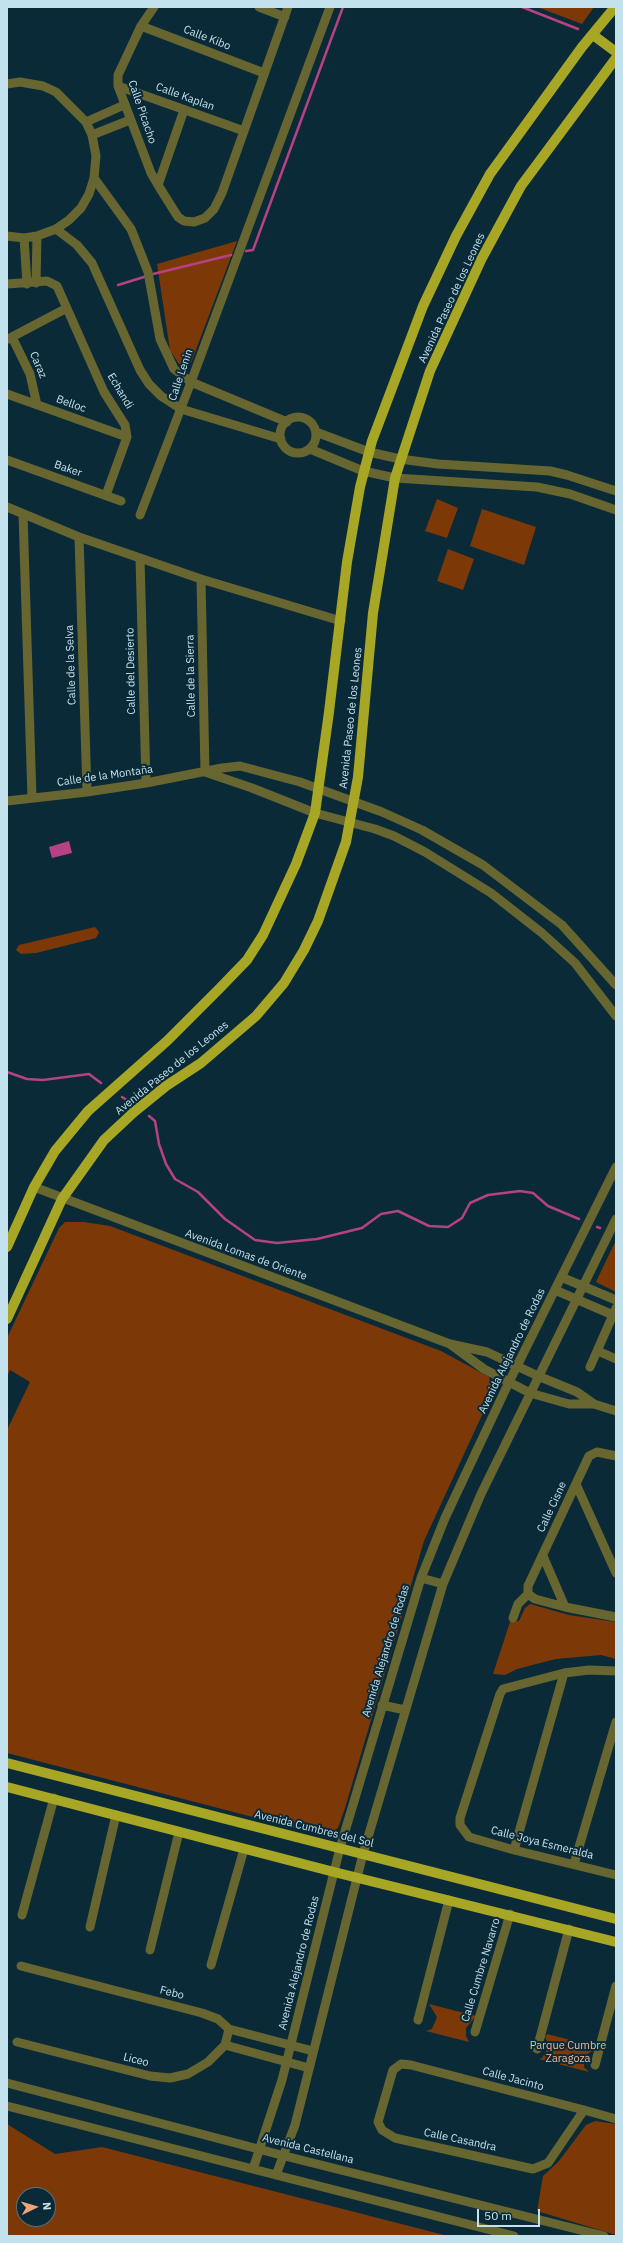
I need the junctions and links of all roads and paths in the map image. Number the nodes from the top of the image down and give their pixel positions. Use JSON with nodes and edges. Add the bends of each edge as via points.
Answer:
{"nodes":[{"id":1,"x":154,"y":7,"type":"edge"},
{"id":2,"x":259,"y":7,"type":"edge"},
{"id":3,"x":288,"y":7,"type":"edge"},
{"id":4,"x":330,"y":7,"type":"edge"},
{"id":5,"x":615,"y":7,"type":"edge"},
{"id":6,"x":285,"y":17,"type":"junction"},
{"id":7,"x":141,"y":26,"type":"junction"},
{"id":8,"x":592,"y":34,"type":"junction"},
{"id":9,"x":616,"y":52,"type":"edge"},
{"id":10,"x":616,"y":58,"type":"edge"},
{"id":11,"x":264,"y":73,"type":"junction"},
{"id":12,"x":7,"y":84,"type":"edge"},
{"id":13,"x":118,"y":86,"type":"junction"},
{"id":14,"x":124,"y":105,"type":"junction"},
{"id":15,"x":184,"y":110,"type":"junction"},
{"id":16,"x":130,"y":120,"type":"junction"},
{"id":17,"x":86,"y":122,"type":"junction"},
{"id":18,"x":244,"y":131,"type":"junction"},
{"id":19,"x":92,"y":135,"type":"junction"},
{"id":20,"x":94,"y":178,"type":"junction"},
{"id":21,"x":158,"y":185,"type":"junction"},
{"id":22,"x":56,"y":229,"type":"junction"},
{"id":23,"x":7,"y":236,"type":"edge"},
{"id":24,"x":37,"y":236,"type":"junction"},
{"id":25,"x":24,"y":238,"type":"junction"},
{"id":26,"x":31,"y":283,"type":"junction"},
{"id":27,"x":7,"y":284,"type":"edge"},
{"id":28,"x":67,"y":308,"type":"junction"},
{"id":29,"x":9,"y":338,"type":"edge"},
{"id":30,"x":191,"y":382,"type":"junction"},
{"id":31,"x":7,"y":394,"type":"edge"},
{"id":32,"x":38,"y":405,"type":"junction"},
{"id":33,"x":181,"y":409,"type":"junction"},
{"id":34,"x":287,"y":422,"type":"junction"},
{"id":35,"x":316,"y":432,"type":"junction"},
{"id":36,"x":126,"y":437,"type":"junction"},
{"id":37,"x":281,"y":439,"type":"junction"},
{"id":38,"x":310,"y":449,"type":"junction"},
{"id":39,"x":368,"y":452,"type":"junction"},
{"id":40,"x":400,"y":459,"type":"junction"},
{"id":41,"x":7,"y":460,"type":"edge"},
{"id":42,"x":363,"y":471,"type":"junction"},
{"id":43,"x":395,"y":478,"type":"junction"},
{"id":44,"x":616,"y":491,"type":"edge"},
{"id":45,"x":106,"y":495,"type":"junction"},
{"id":46,"x":121,"y":501,"type":"dead end"},
{"id":47,"x":7,"y":507,"type":"edge"},
{"id":48,"x":616,"y":510,"type":"edge"},
{"id":49,"x":23,"y":514,"type":"junction"},
{"id":50,"x":140,"y":515,"type":"dead end"},
{"id":51,"x":80,"y":537,"type":"junction"},
{"id":52,"x":140,"y":558,"type":"junction"},
{"id":53,"x":201,"y":579,"type":"junction"},
{"id":54,"x":340,"y":621,"type":"junction"},
{"id":55,"x":205,"y":772,"type":"junction"},
{"id":56,"x":146,"y":783,"type":"junction"},
{"id":57,"x":319,"y":790,"type":"junction"},
{"id":58,"x":86,"y":792,"type":"junction"},
{"id":59,"x":32,"y":798,"type":"junction"},
{"id":60,"x":7,"y":801,"type":"edge"},
{"id":61,"x":354,"y":801,"type":"junction"},
{"id":62,"x":315,"y":813,"type":"junction"},
{"id":63,"x":350,"y":822,"type":"junction"},
{"id":64,"x":587,"y":950,"type":"junction"},
{"id":65,"x":575,"y":963,"type":"junction"},
{"id":66,"x":616,"y":985,"type":"edge"},
{"id":67,"x":616,"y":1016,"type":"edge"},
{"id":68,"x":616,"y":1167,"type":"edge"},
{"id":69,"x":34,"y":1187,"type":"junction"},
{"id":70,"x":62,"y":1199,"type":"junction"},
{"id":71,"x":616,"y":1219,"type":"edge"},
{"id":72,"x":7,"y":1247,"type":"edge"},
{"id":73,"x":562,"y":1277,"type":"junction"},
{"id":74,"x":583,"y":1286,"type":"junction"},
{"id":75,"x":555,"y":1290,"type":"junction"},
{"id":76,"x":576,"y":1299,"type":"junction"},
{"id":77,"x":616,"y":1300,"type":"edge"},
{"id":78,"x":614,"y":1312,"type":"edge"},
{"id":79,"x":7,"y":1319,"type":"edge"},
{"id":80,"x":450,"y":1344,"type":"junction"},
{"id":81,"x":598,"y":1351,"type":"junction"},
{"id":82,"x":616,"y":1359,"type":"edge"},
{"id":83,"x":517,"y":1366,"type":"junction"},
{"id":84,"x":590,"y":1367,"type":"dead end"},
{"id":85,"x":538,"y":1376,"type":"junction"},
{"id":86,"x":509,"y":1382,"type":"junction"},
{"id":87,"x":530,"y":1393,"type":"junction"},
{"id":88,"x":594,"y":1404,"type":"junction"},
{"id":89,"x":616,"y":1411,"type":"edge"},
{"id":90,"x":616,"y":1456,"type":"edge"},
{"id":91,"x":576,"y":1484,"type":"junction"},
{"id":92,"x":543,"y":1556,"type":"junction"},
{"id":93,"x":616,"y":1573,"type":"edge"},
{"id":94,"x":421,"y":1578,"type":"junction"},
{"id":95,"x":443,"y":1584,"type":"junction"},
{"id":96,"x":528,"y":1594,"type":"junction"},
{"id":97,"x":565,"y":1607,"type":"junction"},
{"id":98,"x":616,"y":1616,"type":"edge"},
{"id":99,"x":513,"y":1618,"type":"dead end"},
{"id":100,"x":616,"y":1671,"type":"edge"},
{"id":101,"x":564,"y":1673,"type":"junction"},
{"id":102,"x":382,"y":1705,"type":"junction"},
{"id":103,"x":405,"y":1710,"type":"junction"},
{"id":104,"x":616,"y":1722,"type":"edge"},
{"id":105,"x":7,"y":1763,"type":"edge"},
{"id":106,"x":7,"y":1787,"type":"edge"},
{"id":107,"x":54,"y":1798,"type":"junction"},
{"id":108,"x":116,"y":1815,"type":"junction"},
{"id":109,"x":179,"y":1832,"type":"junction"},
{"id":110,"x":340,"y":1848,"type":"junction"},
{"id":111,"x":244,"y":1849,"type":"junction"},
{"id":112,"x":514,"y":1850,"type":"junction"},
{"id":113,"x":363,"y":1854,"type":"junction"},
{"id":114,"x":574,"y":1864,"type":"junction"},
{"id":115,"x":334,"y":1872,"type":"junction"},
{"id":116,"x":616,"y":1875,"type":"edge"},
{"id":117,"x":357,"y":1878,"type":"junction"},
{"id":118,"x":449,"y":1900,"type":"junction"},
{"id":119,"x":510,"y":1914,"type":"junction"},
{"id":120,"x":22,"y":1915,"type":"dead end"},
{"id":121,"x":616,"y":1919,"type":"edge"},
{"id":122,"x":90,"y":1927,"type":"dead end"},
{"id":123,"x":569,"y":1929,"type":"junction"},
{"id":124,"x":616,"y":1942,"type":"edge"},
{"id":125,"x":150,"y":1950,"type":"dead end"},
{"id":126,"x":211,"y":1965,"type":"dead end"},
{"id":127,"x":21,"y":1966,"type":"dead end"},
{"id":128,"x":616,"y":1986,"type":"edge"},
{"id":129,"x":418,"y":2020,"type":"dead end"},
{"id":130,"x":229,"y":2029,"type":"junction"},
{"id":131,"x":475,"y":2032,"type":"dead end"},
{"id":132,"x":17,"y":2042,"type":"dead end"},
{"id":133,"x":291,"y":2044,"type":"junction"},
{"id":134,"x":226,"y":2045,"type":"junction"},
{"id":135,"x":537,"y":2049,"type":"dead end"},
{"id":136,"x":313,"y":2051,"type":"junction"},
{"id":137,"x":286,"y":2062,"type":"junction"},
{"id":138,"x":404,"y":2064,"type":"joint"},
{"id":139,"x":595,"y":2065,"type":"dead end"},
{"id":140,"x":309,"y":2068,"type":"junction"},
{"id":141,"x":7,"y":2083,"type":"edge"},
{"id":142,"x":7,"y":2106,"type":"edge"},
{"id":143,"x":584,"y":2110,"type":"junction"},
{"id":144,"x":616,"y":2119,"type":"edge"},
{"id":145,"x":259,"y":2150,"type":"junction"},
{"id":146,"x":284,"y":2156,"type":"junction"},
{"id":147,"x":253,"y":2169,"type":"junction"},
{"id":148,"x":276,"y":2175,"type":"junction"},
{"id":149,"x":514,"y":2236,"type":"edge"},
{"id":150,"x":604,"y":2236,"type":"edge"}],
"edges":[{"from":1,"to":7,"type":"street","name":"Calle Picacho"},
{"from":2,"to":6,"type":"street"},
{"from":3,"to":6,"type":"street"},
{"from":4,"to":30,"type":"street","name":"Calle Lenin"},
{"from":5,"to":8,"type":"main road","name":"Avenida Paseo de los Leones"},
{"from":6,"to":11,"type":"street"},
{"from":7,"to":11,"type":"street","name":"Calle Kibo"},
{"from":7,"to":13,"type":"street","name":"Calle Picacho","via":[[118,75]]},
{"from":8,"to":9,"type":"main road"},
{"from":8,"to":39,"type":"main road","name":"Avenida Paseo de los Leones","via":[[490,174],[456,236],[423,306]]},
{"from":10,"to":40,"type":"main road","name":"Avenida Paseo de los Leones","via":[[521,186],[482,258],[430,371]]},
{"from":11,"to":18,"type":"street"},
{"from":12,"to":17,"type":"street","via":[[20,82],[43,86],[56,92]]},
{"from":13,"to":14,"type":"street","name":"Calle Picacho"},
{"from":13,"to":15,"type":"street","name":"Calle Kaplan"},
{"from":14,"to":16,"type":"street","name":"Calle Picacho"},
{"from":14,"to":17,"type":"street"},
{"from":15,"to":18,"type":"street","name":"Calle Kaplan"},
{"from":15,"to":21,"type":"street"},
{"from":16,"to":19,"type":"street"},
{"from":16,"to":21,"type":"street","name":"Calle Picacho"},
{"from":17,"to":19,"type":"street"},
{"from":18,"to":21,"type":"street","name":"Calle Picacho","via":[[222,193],[214,209],[205,218],[194,222],[184,221],[178,217]]},
{"from":19,"to":20,"type":"street","via":[[96,156]]},
{"from":20,"to":22,"type":"street","via":[[89,194],[80,208]]},
{"from":20,"to":30,"type":"street","via":[[131,229],[148,272],[160,339],[174,368]]},
{"from":22,"to":24,"type":"street"},
{"from":22,"to":33,"type":"street","via":[[77,245],[92,263],[140,370],[149,384],[161,396]]},
{"from":23,"to":25,"type":"street"},
{"from":24,"to":25,"type":"street"},
{"from":24,"to":26,"type":"street"},
{"from":25,"to":26,"type":"street"},
{"from":26,"to":27,"type":"street"},
{"from":26,"to":28,"type":"street","name":"Echandi","via":[[52,282],[57,286]]},
{"from":28,"to":29,"type":"street"},
{"from":28,"to":36,"type":"street","name":"Echandi","via":[[104,392],[125,424]]},
{"from":29,"to":32,"type":"street","name":"Caraz","via":[[30,374]]},
{"from":30,"to":33,"type":"street","name":"Calle Lenin"},
{"from":30,"to":34,"type":"street"},
{"from":31,"to":32,"type":"street","name":"Belloc"},
{"from":32,"to":36,"type":"street","name":"Belloc"},
{"from":33,"to":37,"type":"street"},
{"from":33,"to":50,"type":"street","name":"Calle Lenin"},
{"from":34,"to":35,"type":"street","via":[[304,418],[314,426]]},
{"from":34,"to":37,"type":"street","via":[[283,427]]},
{"from":35,"to":38,"type":"street","via":[[315,441]]},
{"from":35,"to":39,"type":"street"},
{"from":36,"to":45,"type":"street"},
{"from":37,"to":38,"type":"street","via":[[292,452]]},
{"from":38,"to":42,"type":"street"},
{"from":39,"to":40,"type":"street"},
{"from":39,"to":42,"type":"main road","name":"Avenida Paseo de los Leones"},
{"from":40,"to":43,"type":"main road","name":"Avenida Paseo de los Leones"},
{"from":40,"to":44,"type":"street","via":[[550,472]]},
{"from":41,"to":45,"type":"street","name":"Baker"},
{"from":42,"to":43,"type":"street"},
{"from":42,"to":54,"type":"main road","name":"Avenida Paseo de los Leones","via":[[347,562]]},
{"from":43,"to":48,"type":"street","via":[[537,487],[570,494]]},
{"from":43,"to":61,"type":"main road","name":"Avenida Paseo de los Leones","via":[[373,613]]},
{"from":45,"to":46,"type":"street","name":"Baker"},
{"from":47,"to":49,"type":"street"},
{"from":49,"to":51,"type":"street"},
{"from":49,"to":59,"type":"street"},
{"from":51,"to":52,"type":"street"},
{"from":51,"to":58,"type":"street","name":"Calle de la Selva"},
{"from":52,"to":53,"type":"street"},
{"from":52,"to":56,"type":"street","name":"Calle del Desierto"},
{"from":53,"to":54,"type":"street"},
{"from":53,"to":55,"type":"street","name":"Calle de la Sierra"},
{"from":54,"to":57,"type":"main road","name":"Avenida Paseo de los Leones"},
{"from":55,"to":56,"type":"street","name":"Calle de la Montaña"},
{"from":55,"to":57,"type":"street","name":"Calle de la Montaña","via":[[240,766]]},
{"from":55,"to":62,"type":"street"},
{"from":56,"to":58,"type":"street","name":"Calle de la Montaña"},
{"from":57,"to":61,"type":"street","name":"Calle de la Montaña"},
{"from":57,"to":62,"type":"main road","name":"Avenida Paseo de los Leones"},
{"from":58,"to":59,"type":"street","name":"Calle de la Montaña"},
{"from":59,"to":60,"type":"street","name":"Calle de la Montaña"},
{"from":61,"to":63,"type":"main road","name":"Avenida Paseo de los Leones"},
{"from":61,"to":64,"type":"street","name":"Calle de la Montaña","via":[[422,830],[483,865],[534,902]]},
{"from":62,"to":63,"type":"street"},
{"from":62,"to":69,"type":"main road","name":"Avenida Paseo de los Leones","via":[[296,864],[263,935],[247,960],[167,1041],[88,1111],[55,1151]]},
{"from":63,"to":65,"type":"street","via":[[394,836],[491,893]]},
{"from":63,"to":70,"type":"main road","name":"Avenida Paseo de los Leones","via":[[346,842],[318,921],[284,983],[256,1016],[201,1064],[166,1086],[104,1140]]},
{"from":64,"to":65,"type":"street"},
{"from":64,"to":66,"type":"street","name":"Calle de la Montaña"},
{"from":65,"to":67,"type":"street"},
{"from":68,"to":73,"type":"street","name":"Avenida Alejandro de Rodas"},
{"from":69,"to":70,"type":"street","name":"Avenida Lomas de Oriente"},
{"from":69,"to":72,"type":"main road","name":"Avenida Paseo de los Leones"},
{"from":70,"to":79,"type":"main road","name":"Avenida Paseo de los Leones"},
{"from":70,"to":80,"type":"street","name":"Avenida Lomas de Oriente"},
{"from":71,"to":74,"type":"street"},
{"from":73,"to":74,"type":"street"},
{"from":73,"to":75,"type":"street","name":"Avenida Alejandro de Rodas"},
{"from":74,"to":76,"type":"street"},
{"from":74,"to":77,"type":"street"},
{"from":75,"to":76,"type":"street"},
{"from":75,"to":83,"type":"street","name":"Avenida Alejandro de Rodas"},
{"from":76,"to":78,"type":"street"},
{"from":76,"to":85,"type":"street"},
{"from":78,"to":81,"type":"street"},
{"from":80,"to":83,"type":"street","name":"Avenida Lomas de Oriente","via":[[477,1348]]},
{"from":80,"to":86,"type":"street","name":"Avenida Lomas de Oriente","via":[[473,1362]]},
{"from":81,"to":82,"type":"street"},
{"from":81,"to":84,"type":"street"},
{"from":83,"to":85,"type":"street","name":"Avenida Lomas de Oriente"},
{"from":83,"to":86,"type":"street","name":"Avenida Alejandro de Rodas"},
{"from":85,"to":87,"type":"street"},
{"from":85,"to":88,"type":"street","name":"Avenida Lomas de Oriente","via":[[577,1392]]},
{"from":86,"to":87,"type":"street","name":"Avenida Lomas de Oriente"},
{"from":86,"to":94,"type":"street","name":"Avenida Alejandro de Rodas","via":[[442,1525]]},
{"from":87,"to":88,"type":"street","name":"Avenida Lomas de Oriente","via":[[569,1404]]},
{"from":87,"to":95,"type":"street","via":[[481,1494]]},
{"from":88,"to":89,"type":"street","name":"Avenida Lomas de Oriente"},
{"from":90,"to":91,"type":"street","name":"Calle Cisne","via":[[602,1452],[592,1453]]},
{"from":91,"to":92,"type":"street","name":"Calle Cisne"},
{"from":91,"to":93,"type":"street"},
{"from":92,"to":96,"type":"street","name":"Calle Cisne","via":[[528,1586]]},
{"from":92,"to":97,"type":"street"},
{"from":94,"to":95,"type":"street"},
{"from":94,"to":102,"type":"street","name":"Avenida Alejandro de Rodas"},
{"from":95,"to":103,"type":"street"},
{"from":96,"to":97,"type":"street","via":[[535,1599]]},
{"from":96,"to":99,"type":"street","via":[[518,1604]]},
{"from":97,"to":98,"type":"street"},
{"from":100,"to":101,"type":"street","via":[[589,1670]]},
{"from":101,"to":112,"type":"street"},
{"from":101,"to":112,"type":"street","name":"Calle Joya Esmeralda","via":[[503,1689],[460,1818],[460,1825],[469,1837]]},
{"from":102,"to":103,"type":"street"},
{"from":102,"to":110,"type":"street","name":"Avenida Alejandro de Rodas"},
{"from":103,"to":113,"type":"street"},
{"from":104,"to":114,"type":"street"},
{"from":105,"to":110,"type":"main road","name":"Avenida Cumbres del Sol"},
{"from":106,"to":107,"type":"main road"},
{"from":107,"to":108,"type":"main road"},
{"from":107,"to":120,"type":"street"},
{"from":108,"to":109,"type":"main road"},
{"from":108,"to":122,"type":"street"},
{"from":109,"to":111,"type":"main road"},
{"from":109,"to":125,"type":"street"},
{"from":110,"to":113,"type":"main road","name":"Avenida Cumbres del Sol"},
{"from":110,"to":115,"type":"street","name":"Avenida Alejandro de Rodas"},
{"from":111,"to":115,"type":"main road"},
{"from":111,"to":126,"type":"street"},
{"from":112,"to":114,"type":"street","name":"Calle Joya Esmeralda"},
{"from":113,"to":117,"type":"street"},
{"from":113,"to":121,"type":"main road","name":"Avenida Cumbres del Sol"},
{"from":114,"to":116,"type":"street","name":"Calle Joya Esmeralda"},
{"from":115,"to":117,"type":"main road"},
{"from":115,"to":133,"type":"street","name":"Avenida Alejandro de Rodas"},
{"from":117,"to":118,"type":"main road"},
{"from":117,"to":136,"type":"street"},
{"from":118,"to":119,"type":"main road"},
{"from":118,"to":129,"type":"street"},
{"from":119,"to":123,"type":"main road"},
{"from":119,"to":131,"type":"street","name":"Calle Cumbre Navarro"},
{"from":123,"to":124,"type":"main road"},
{"from":123,"to":135,"type":"street"},
{"from":127,"to":130,"type":"street","name":"Febo","via":[[202,2013],[218,2019]]},
{"from":128,"to":139,"type":"street"},
{"from":130,"to":133,"type":"street","name":"Febo"},
{"from":130,"to":134,"type":"street"},
{"from":132,"to":134,"type":"street","name":"Liceo","via":[[150,2076],[170,2078],[188,2074],[208,2062]]},
{"from":133,"to":136,"type":"street","name":"Febo"},
{"from":133,"to":137,"type":"street","name":"Avenida Alejandro de Rodas"},
{"from":134,"to":137,"type":"street"},
{"from":136,"to":140,"type":"street"},
{"from":137,"to":140,"type":"street"},
{"from":137,"to":145,"type":"street","name":"Avenida Alejandro de Rodas"},
{"from":138,"to":143,"type":"street","name":"Calle Jacinto"},
{"from":138,"to":143,"type":"street","name":"Calle Casandra","via":[[393,2070],[378,2122],[382,2130],[394,2138],[538,2168],[548,2163]]},
{"from":140,"to":146,"type":"street"},
{"from":141,"to":145,"type":"street","name":"Avenida Castellana"},
{"from":142,"to":147,"type":"street"},
{"from":143,"to":144,"type":"street","name":"Calle Jacinto"},
{"from":145,"to":146,"type":"street","name":"Avenida Castellana"},
{"from":145,"to":147,"type":"street","name":"Avenida Alejandro de Rodas"},
{"from":146,"to":148,"type":"street"},
{"from":146,"to":150,"type":"street","name":"Avenida Castellana"},
{"from":147,"to":148,"type":"street"},
{"from":148,"to":149,"type":"street"}]}
